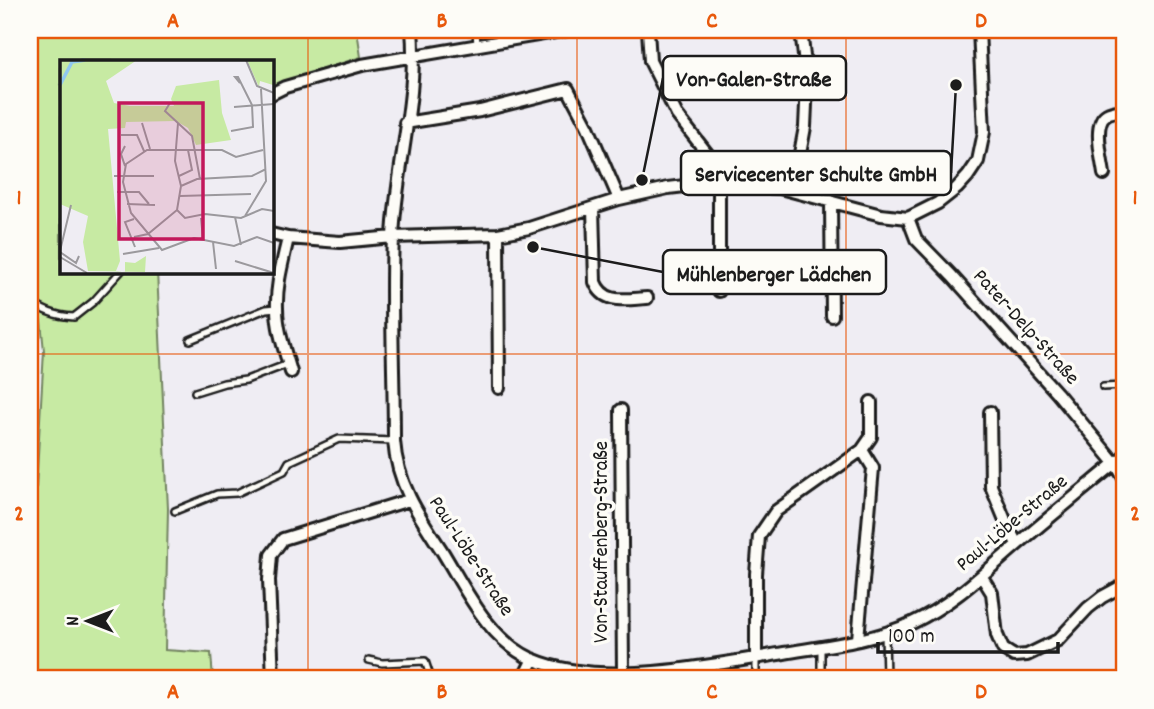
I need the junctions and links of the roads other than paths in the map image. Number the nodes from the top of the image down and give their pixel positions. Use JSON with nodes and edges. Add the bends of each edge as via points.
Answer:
{"nodes":[{"id":1,"x":412,"y":30,"type":"edge"},
{"id":2,"x":476,"y":30,"type":"edge"},
{"id":3,"x":567,"y":30,"type":"edge"},
{"id":4,"x":648,"y":30,"type":"edge"},
{"id":5,"x":801,"y":30,"type":"edge"},
{"id":6,"x":979,"y":30,"type":"edge"},
{"id":7,"x":477,"y":45,"type":"junction"},
{"id":8,"x":414,"y":57,"type":"junction"},
{"id":9,"x":273,"y":93,"type":"edge"},
{"id":10,"x":1124,"y":110,"type":"edge"},
{"id":11,"x":405,"y":123,"type":"junction"},
{"id":12,"x":1104,"y":174,"type":"dead end"},
{"id":13,"x":715,"y":183,"type":"junction"},
{"id":14,"x":793,"y":191,"type":"junction"},
{"id":15,"x":619,"y":199,"type":"junction"},
{"id":16,"x":831,"y":201,"type":"junction"},
{"id":17,"x":593,"y":208,"type":"junction"},
{"id":18,"x":908,"y":218,"type":"junction"},
{"id":19,"x":273,"y":234,"type":"edge"},
{"id":20,"x":498,"y":234,"type":"junction"},
{"id":21,"x":393,"y":237,"type":"junction"},
{"id":22,"x":288,"y":238,"type":"junction"},
{"id":23,"x":119,"y":273,"type":"edge"},
{"id":24,"x":719,"y":291,"type":"dead end"},
{"id":25,"x":647,"y":298,"type":"dead end"},
{"id":26,"x":30,"y":300,"type":"edge"},
{"id":27,"x":276,"y":308,"type":"junction"},
{"id":28,"x":832,"y":316,"type":"dead end"},
{"id":29,"x":190,"y":340,"type":"dead end"},
{"id":30,"x":290,"y":368,"type":"joint"},
{"id":31,"x":1124,"y":386,"type":"edge"},
{"id":32,"x":1102,"y":387,"type":"dead end"},
{"id":33,"x":499,"y":388,"type":"dead end"},
{"id":34,"x":195,"y":392,"type":"dead end"},
{"id":35,"x":871,"y":402,"type":"dead end"},
{"id":36,"x":621,"y":410,"type":"dead end"},
{"id":37,"x":990,"y":412,"type":"dead end"},
{"id":38,"x":394,"y":441,"type":"junction"},
{"id":39,"x":862,"y":450,"type":"junction"},
{"id":40,"x":1120,"y":460,"type":"edge"},
{"id":41,"x":1124,"y":478,"type":"edge"},
{"id":42,"x":410,"y":500,"type":"junction"},
{"id":43,"x":175,"y":511,"type":"dead end"},
{"id":44,"x":1017,"y":544,"type":"junction"},
{"id":45,"x":982,"y":577,"type":"junction"},
{"id":46,"x":1124,"y":585,"type":"edge"},
{"id":47,"x":885,"y":633,"type":"junction"},
{"id":48,"x":858,"y":639,"type":"junction"},
{"id":49,"x":821,"y":647,"type":"junction"},
{"id":50,"x":756,"y":658,"type":"junction"},
{"id":51,"x":533,"y":659,"type":"junction"},
{"id":52,"x":369,"y":660,"type":"dead end"},
{"id":53,"x":692,"y":673,"type":"edge"},
{"id":54,"x":623,"y":676,"type":"edge"},
{"id":55,"x":273,"y":679,"type":"edge"},
{"id":56,"x":431,"y":679,"type":"edge"},
{"id":57,"x":523,"y":679,"type":"edge"},
{"id":58,"x":756,"y":679,"type":"edge"},
{"id":59,"x":821,"y":679,"type":"edge"},
{"id":60,"x":886,"y":679,"type":"edge"}],
"edges":[{"from":1,"to":8,"type":"street","name":"Paul-Löbe-Straße"},
{"from":2,"to":7,"type":"lane"},
{"from":3,"to":7,"type":"street"},
{"from":4,"to":13,"type":"street","via":[[650,61],[677,115],[710,157]]},
{"from":5,"to":14,"type":"street","via":[[807,82],[805,127]]},
{"from":6,"to":18,"type":"street","via":[[984,132],[978,161],[957,188]]},
{"from":7,"to":8,"type":"street"},
{"from":8,"to":9,"type":"street","via":[[330,72]]},
{"from":8,"to":11,"type":"street","name":"Paul-Löbe-Straße"},
{"from":10,"to":12,"type":"street","via":[[1108,113],[1098,129]]},
{"from":11,"to":15,"type":"street","via":[[480,111],[568,89]]},
{"from":11,"to":21,"type":"street","name":"Paul-Löbe-Straße"},
{"from":13,"to":14,"type":"street"},
{"from":13,"to":15,"type":"street"},
{"from":13,"to":24,"type":"street"},
{"from":14,"to":16,"type":"street"},
{"from":15,"to":17,"type":"street"},
{"from":16,"to":18,"type":"street"},
{"from":16,"to":28,"type":"street"},
{"from":17,"to":20,"type":"street"},
{"from":17,"to":25,"type":"street","via":[[598,291],[612,300]]},
{"from":18,"to":40,"type":"street","name":"Pater-Delp-Straße","via":[[916,239]]},
{"from":19,"to":22,"type":"street"},
{"from":20,"to":21,"type":"street"},
{"from":20,"to":33,"type":"street"},
{"from":21,"to":22,"type":"street","via":[[340,242]]},
{"from":21,"to":38,"type":"street","name":"Paul-Löbe-Straße"},
{"from":22,"to":27,"type":"street"},
{"from":23,"to":26,"type":"lane","via":[[74,317],[38,308]]},
{"from":27,"to":29,"type":"lane"},
{"from":27,"to":30,"type":"street"},
{"from":30,"to":34,"type":"lane"},
{"from":31,"to":32,"type":"lane"},
{"from":35,"to":39,"type":"street","via":[[872,437]]},
{"from":36,"to":54,"type":"street","name":"Von-Stauffenberg-Straße"},
{"from":37,"to":44,"type":"street","via":[[991,486]]},
{"from":38,"to":42,"type":"street","name":"Paul-Löbe-Straße","via":[[397,466]]},
{"from":38,"to":43,"type":"lane","via":[[339,439],[237,493],[217,494]]},
{"from":39,"to":48,"type":"street","via":[[873,468]]},
{"from":39,"to":50,"type":"street","via":[[776,511],[759,536]]},
{"from":40,"to":41,"type":"street","name":"Pater-Delp-Straße"},
{"from":40,"to":44,"type":"street","name":"Paul-Löbe-Straße"},
{"from":42,"to":51,"type":"street","name":"Paul-Löbe-Straße","via":[[496,633]]},
{"from":42,"to":55,"type":"street","via":[[284,539],[271,555]]},
{"from":44,"to":45,"type":"street","name":"Paul-Löbe-Straße"},
{"from":45,"to":46,"type":"street","via":[[992,593],[997,635],[1003,649],[1014,656],[1027,655],[1058,640],[1088,608]]},
{"from":45,"to":47,"type":"street","name":"Paul-Löbe-Straße","via":[[939,609]]},
{"from":47,"to":48,"type":"street","name":"Paul-Löbe-Straße"},
{"from":47,"to":60,"type":"lane"},
{"from":48,"to":49,"type":"street","name":"Paul-Löbe-Straße"},
{"from":49,"to":50,"type":"street","name":"Paul-Löbe-Straße"},
{"from":49,"to":59,"type":"lane"},
{"from":50,"to":53,"type":"street","name":"Paul-Löbe-Straße"},
{"from":50,"to":58,"type":"lane"},
{"from":51,"to":54,"type":"street","name":"Paul-Löbe-Straße"},
{"from":51,"to":57,"type":"street"},
{"from":52,"to":56,"type":"lane","via":[[425,662]]},
{"from":53,"to":54,"type":"street","name":"Paul-Löbe-Straße"}]}
